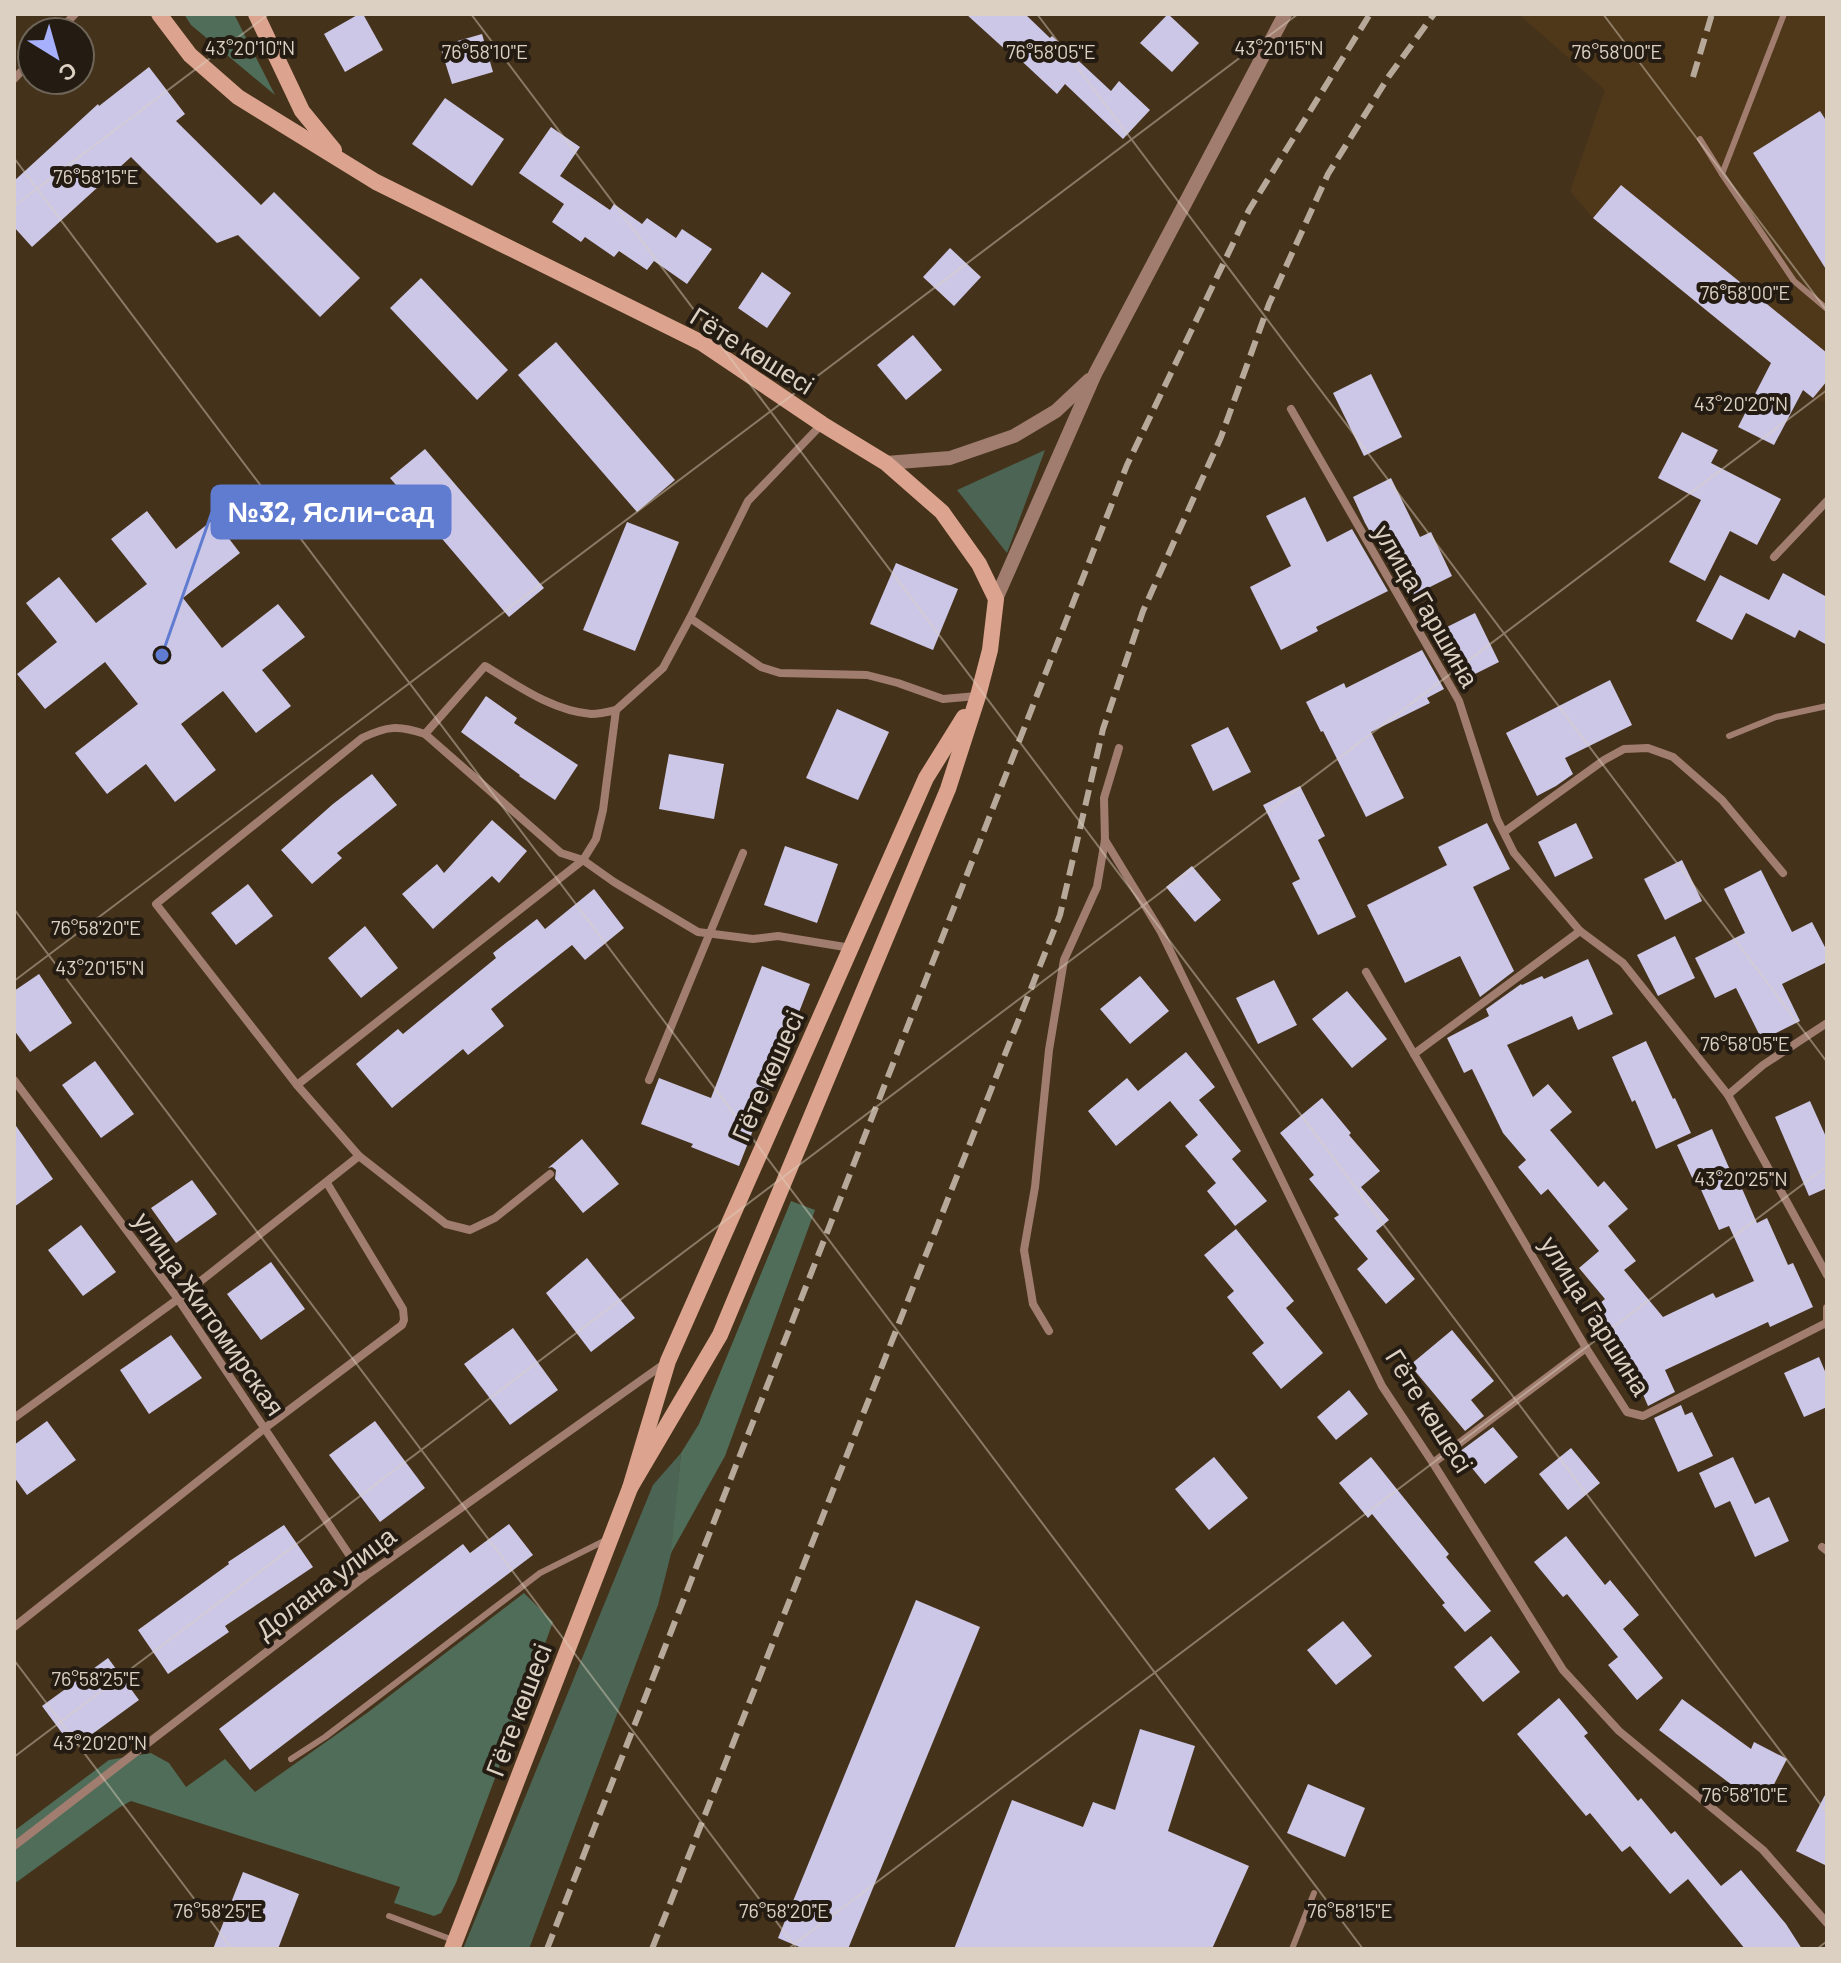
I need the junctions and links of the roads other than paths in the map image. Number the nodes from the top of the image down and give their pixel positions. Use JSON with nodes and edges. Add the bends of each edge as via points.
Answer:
{"nodes":[{"id":1,"x":159,"y":14,"type":"edge"},
{"id":2,"x":256,"y":14,"type":"edge"},
{"id":3,"x":1285,"y":14,"type":"edge"},
{"id":4,"x":1784,"y":14,"type":"edge"},
{"id":5,"x":1700,"y":139,"type":"dead end"},
{"id":6,"x":342,"y":161,"type":"junction"},
{"id":7,"x":1722,"y":174,"type":"junction"},
{"id":8,"x":1827,"y":309,"type":"edge"},
{"id":9,"x":1095,"y":374,"type":"junction"},
{"id":10,"x":1291,"y":409,"type":"dead end"},
{"id":11,"x":822,"y":424,"type":"junction"},
{"id":12,"x":886,"y":463,"type":"junction"},
{"id":13,"x":1827,"y":501,"type":"edge"},
{"id":14,"x":1774,"y":557,"type":"dead end"},
{"id":15,"x":996,"y":599,"type":"junction"},
{"id":16,"x":690,"y":618,"type":"junction"},
{"id":17,"x":978,"y":696,"type":"junction"},
{"id":18,"x":1827,"y":706,"type":"edge"},
{"id":19,"x":616,"y":710,"type":"junction"},
{"id":20,"x":425,"y":734,"type":"junction"},
{"id":21,"x":1729,"y":736,"type":"dead end"},
{"id":22,"x":1119,"y":748,"type":"dead end"},
{"id":23,"x":1504,"y":832,"type":"junction"},
{"id":24,"x":1105,"y":840,"type":"junction"},
{"id":25,"x":743,"y":853,"type":"dead end"},
{"id":26,"x":583,"y":860,"type":"junction"},
{"id":27,"x":1783,"y":873,"type":"dead end"},
{"id":28,"x":1580,"y":931,"type":"junction"},
{"id":29,"x":710,"y":933,"type":"junction"},
{"id":30,"x":851,"y":948,"type":"junction"},
{"id":31,"x":1366,"y":972,"type":"dead end"},
{"id":32,"x":1827,"y":1023,"type":"edge"},
{"id":33,"x":1414,"y":1054,"type":"junction"},
{"id":34,"x":14,"y":1080,"type":"edge"},
{"id":35,"x":649,"y":1080,"type":"dead end"},
{"id":36,"x":297,"y":1085,"type":"junction"},
{"id":37,"x":1728,"y":1095,"type":"junction"},
{"id":38,"x":359,"y":1156,"type":"junction"},
{"id":39,"x":550,"y":1174,"type":"dead end"},
{"id":40,"x":327,"y":1183,"type":"junction"},
{"id":41,"x":1827,"y":1275,"type":"edge"},
{"id":42,"x":178,"y":1299,"type":"junction"},
{"id":43,"x":1827,"y":1308,"type":"edge"},
{"id":44,"x":1826,"y":1324,"type":"edge"},
{"id":45,"x":1049,"y":1331,"type":"dead end"},
{"id":46,"x":1586,"y":1348,"type":"junction"},
{"id":47,"x":668,"y":1361,"type":"junction"},
{"id":48,"x":14,"y":1418,"type":"edge"},
{"id":49,"x":265,"y":1428,"type":"junction"},
{"id":50,"x":1433,"y":1463,"type":"junction"},
{"id":51,"x":630,"y":1488,"type":"junction"},
{"id":52,"x":611,"y":1538,"type":"junction"},
{"id":53,"x":364,"y":1577,"type":"junction"},
{"id":54,"x":14,"y":1627,"type":"edge"},
{"id":55,"x":291,"y":1759,"type":"dead end"},
{"id":56,"x":14,"y":1846,"type":"edge"},
{"id":57,"x":1314,"y":1893,"type":"dead end"},
{"id":58,"x":389,"y":1916,"type":"dead end"},
{"id":59,"x":1827,"y":1923,"type":"edge"},
{"id":60,"x":454,"y":1945,"type":"edge"},
{"id":61,"x":1292,"y":1949,"type":"edge"}],
"edges":[{"from":1,"to":6,"type":"main road","name":"Гёте көшесі","via":[[190,55],[238,97]]},
{"from":2,"to":6,"type":"main road","name":"Гёте көшесі","via":[[302,111]]},
{"from":3,"to":9,"type":"street"},
{"from":4,"to":7,"type":"lane"},
{"from":5,"to":7,"type":"lane"},
{"from":6,"to":11,"type":"main road","name":"Гёте көшесі","via":[[702,343]]},
{"from":7,"to":8,"type":"lane","via":[[1794,281]]},
{"from":9,"to":12,"type":"street","via":[[1056,411],[1014,436],[950,458]]},
{"from":9,"to":15,"type":"street"},
{"from":10,"to":23,"type":"street","name":"улица Гаршина","via":[[1459,701]]},
{"from":11,"to":12,"type":"main road","name":"Гёте көшесі"},
{"from":11,"to":16,"type":"street","via":[[748,501]]},
{"from":12,"to":15,"type":"main road","name":"Гёте көшесі","via":[[942,512],[979,564]]},
{"from":13,"to":14,"type":"street"},
{"from":15,"to":17,"type":"main road","name":"Гёте көшесі"},
{"from":16,"to":17,"type":"street","via":[[761,667],[780,673],[867,675],[943,699]]},
{"from":16,"to":19,"type":"street","via":[[663,668]]},
{"from":17,"to":30,"type":"main road","name":"Гёте көшесі","via":[[926,778]]},
{"from":17,"to":51,"type":"main road","name":"Гёте көшесі","via":[[948,789],[720,1335]]},
{"from":18,"to":21,"type":"lane","via":[[1776,717]]},
{"from":19,"to":20,"type":"street","via":[[592,714],[564,708],[485,666]]},
{"from":19,"to":26,"type":"street","via":[[603,810],[596,839]]},
{"from":20,"to":26,"type":"street","via":[[561,853]]},
{"from":20,"to":36,"type":"street","via":[[404,727],[362,738],[156,904]]},
{"from":22,"to":24,"type":"street","via":[[1104,798]]},
{"from":23,"to":27,"type":"street","via":[[1604,760],[1624,749],[1648,748],[1673,757],[1722,800]]},
{"from":23,"to":28,"type":"street","name":"улица Гаршина","via":[[1514,853]]},
{"from":24,"to":45,"type":"street","via":[[1097,887],[1064,960],[1024,1250],[1033,1304]]},
{"from":24,"to":50,"type":"street","name":"Гёте көшесі","via":[[1161,932],[1382,1386]]},
{"from":25,"to":29,"type":"street"},
{"from":26,"to":29,"type":"street","via":[[698,932]]},
{"from":26,"to":36,"type":"street"},
{"from":28,"to":33,"type":"street"},
{"from":28,"to":37,"type":"street","name":"улица Гаршина","via":[[1623,963]]},
{"from":29,"to":30,"type":"street","via":[[753,939],[778,936]]},
{"from":29,"to":35,"type":"street"},
{"from":30,"to":47,"type":"main road","name":"Гёте көшесі"},
{"from":31,"to":33,"type":"street","name":"улица Гаршина"},
{"from":32,"to":37,"type":"street"},
{"from":33,"to":46,"type":"street","name":"улица Гаршина"},
{"from":34,"to":42,"type":"street","name":"улица Житомирская"},
{"from":36,"to":38,"type":"street"},
{"from":37,"to":41,"type":"street","name":"улица Гаршина"},
{"from":38,"to":39,"type":"street","via":[[446,1224],[470,1230],[495,1218]]},
{"from":38,"to":40,"type":"street"},
{"from":40,"to":42,"type":"street"},
{"from":40,"to":49,"type":"street","via":[[403,1309],[404,1320]]},
{"from":42,"to":48,"type":"street"},
{"from":42,"to":49,"type":"street","name":"улица Житомирская"},
{"from":43,"to":44,"type":"street","name":"улица Гаршина"},
{"from":44,"to":46,"type":"street","name":"улица Гаршина","via":[[1643,1416],[1627,1412]]},
{"from":46,"to":50,"type":"street"},
{"from":47,"to":51,"type":"main road","name":"Гёте көшесі"},
{"from":47,"to":53,"type":"street","name":"Долана улица"},
{"from":49,"to":53,"type":"street","name":"улица Житомирская"},
{"from":49,"to":54,"type":"street"},
{"from":50,"to":59,"type":"street","name":"Гёте көшесі","via":[[1563,1670],[1619,1731],[1763,1850]]},
{"from":51,"to":52,"type":"main road","name":"Гёте көшесі"},
{"from":52,"to":55,"type":"lane","via":[[540,1573]]},
{"from":52,"to":60,"type":"main road","name":"Гёте көшесі"},
{"from":53,"to":56,"type":"street","name":"Долана улица"},
{"from":57,"to":61,"type":"lane"},
{"from":58,"to":60,"type":"lane"}]}
